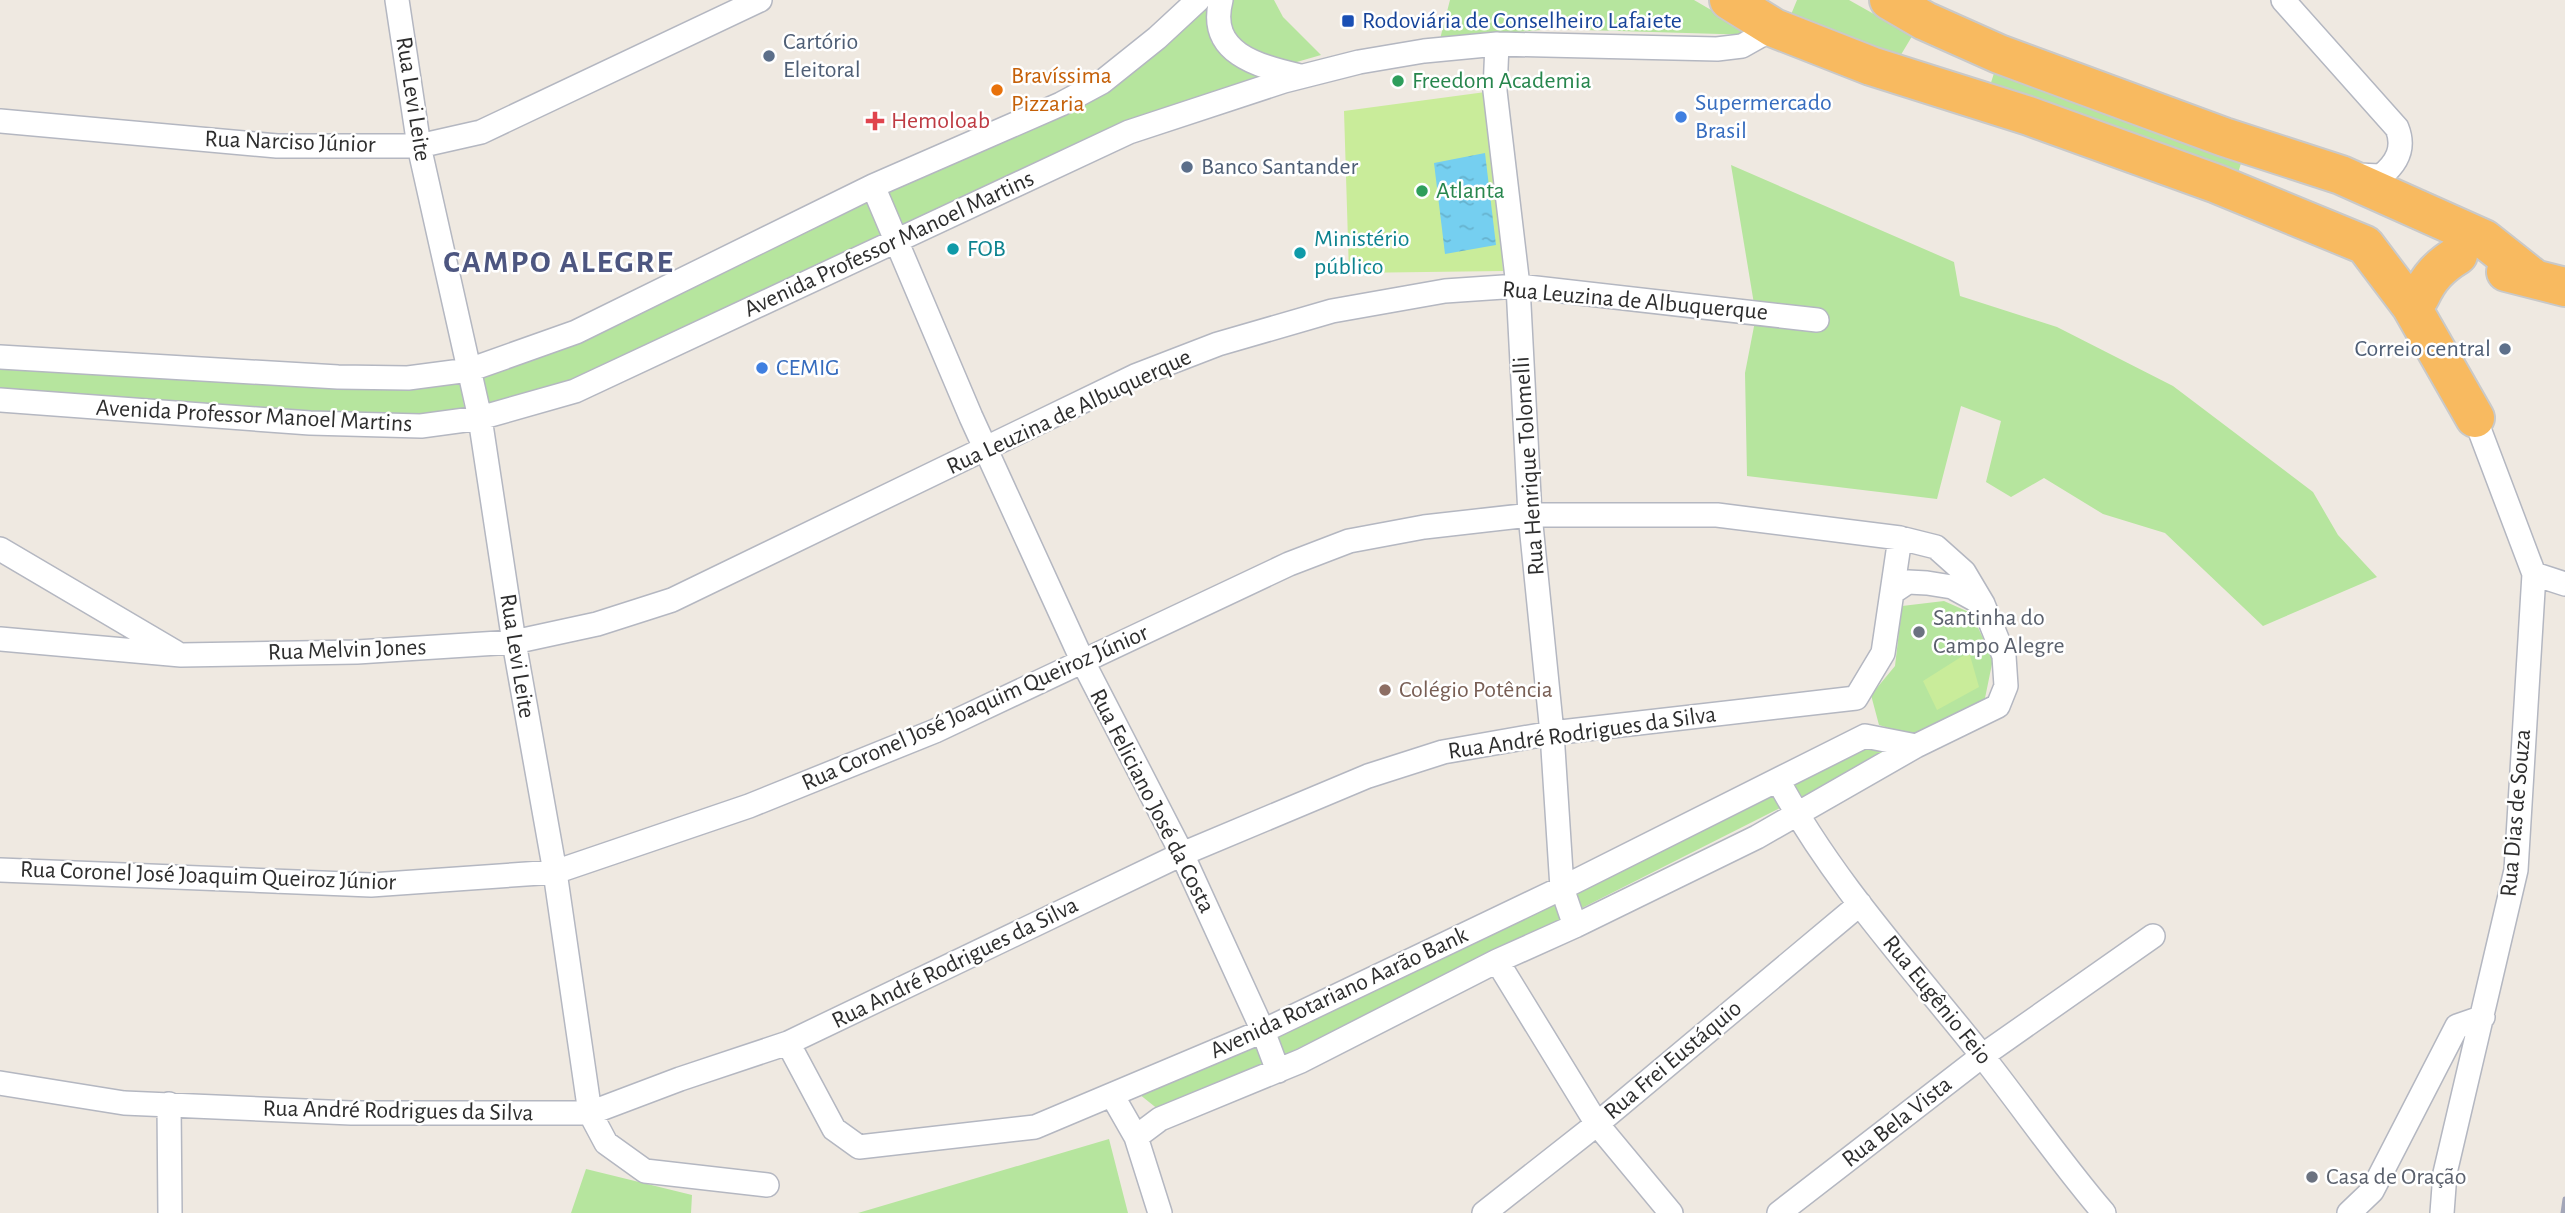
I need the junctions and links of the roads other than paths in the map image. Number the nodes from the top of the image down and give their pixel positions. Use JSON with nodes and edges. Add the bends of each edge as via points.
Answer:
{"nodes":[{"id":1,"x":397,"y":0,"type":"edge"},
{"id":2,"x":760,"y":0,"type":"edge"},
{"id":3,"x":1198,"y":0,"type":"edge"},
{"id":4,"x":1222,"y":0,"type":"edge"},
{"id":5,"x":1729,"y":0,"type":"edge"},
{"id":6,"x":1889,"y":0,"type":"edge"},
{"id":7,"x":2283,"y":0,"type":"edge"},
{"id":8,"x":1781,"y":14,"type":"edge"},
{"id":9,"x":1925,"y":21,"type":"junction"},
{"id":10,"x":1497,"y":44,"type":"junction"},
{"id":11,"x":1998,"y":54,"type":"junction"},
{"id":12,"x":1300,"y":76,"type":"junction"},
{"id":13,"x":1908,"y":76,"type":"junction"},
{"id":14,"x":1983,"y":101,"type":"junction"},
{"id":15,"x":0,"y":121,"type":"edge"},
{"id":16,"x":2224,"y":137,"type":"junction"},
{"id":17,"x":419,"y":146,"type":"junction"},
{"id":18,"x":2341,"y":175,"type":"junction"},
{"id":19,"x":2217,"y":184,"type":"junction"},
{"id":20,"x":873,"y":186,"type":"junction"},
{"id":21,"x":2368,"y":213,"type":"junction"},
{"id":22,"x":895,"y":240,"type":"junction"},
{"id":23,"x":2458,"y":255,"type":"junction"},
{"id":24,"x":2548,"y":282,"type":"edge"},
{"id":25,"x":1518,"y":286,"type":"junction"},
{"id":26,"x":2420,"y":296,"type":"junction"},
{"id":27,"x":1817,"y":320,"type":"dead end"},
{"id":28,"x":0,"y":357,"type":"edge"},
{"id":29,"x":470,"y":370,"type":"junction"},
{"id":30,"x":0,"y":400,"type":"edge"},
{"id":31,"x":480,"y":418,"type":"junction"},
{"id":32,"x":2475,"y":418,"type":"junction"},
{"id":33,"x":986,"y":449,"type":"junction"},
{"id":34,"x":1530,"y":515,"type":"junction"},
{"id":35,"x":1900,"y":538,"type":"junction"},
{"id":36,"x":0,"y":549,"type":"edge"},
{"id":37,"x":2534,"y":574,"type":"junction"},
{"id":38,"x":2565,"y":584,"type":"edge"},
{"id":39,"x":1893,"y":592,"type":"junction"},
{"id":40,"x":1983,"y":604,"type":"junction"},
{"id":41,"x":0,"y":639,"type":"edge"},
{"id":42,"x":514,"y":642,"type":"junction"},
{"id":43,"x":181,"y":656,"type":"junction"},
{"id":44,"x":1083,"y":662,"type":"junction"},
{"id":45,"x":1856,"y":698,"type":"junction"},
{"id":46,"x":1552,"y":733,"type":"junction"},
{"id":47,"x":1865,"y":736,"type":"junction"},
{"id":48,"x":1916,"y":746,"type":"junction"},
{"id":49,"x":1778,"y":780,"type":"junction"},
{"id":50,"x":1797,"y":815,"type":"junction"},
{"id":51,"x":1182,"y":854,"type":"junction"},
{"id":52,"x":0,"y":870,"type":"edge"},
{"id":53,"x":555,"y":872,"type":"junction"},
{"id":54,"x":1562,"y":888,"type":"junction"},
{"id":55,"x":1860,"y":904,"type":"junction"},
{"id":56,"x":1575,"y":926,"type":"junction"},
{"id":57,"x":2153,"y":936,"type":"dead end"},
{"id":58,"x":1497,"y":961,"type":"junction"},
{"id":59,"x":2483,"y":1017,"type":"junction"},
{"id":60,"x":1263,"y":1031,"type":"junction"},
{"id":61,"x":788,"y":1043,"type":"junction"},
{"id":62,"x":1982,"y":1056,"type":"junction"},
{"id":63,"x":1278,"y":1071,"type":"junction"},
{"id":64,"x":0,"y":1083,"type":"edge"},
{"id":65,"x":1112,"y":1096,"type":"junction"},
{"id":66,"x":169,"y":1104,"type":"junction"},
{"id":67,"x":590,"y":1113,"type":"junction"},
{"id":68,"x":1597,"y":1124,"type":"junction"},
{"id":69,"x":1136,"y":1137,"type":"junction"},
{"id":70,"x":767,"y":1185,"type":"dead end"},
{"id":71,"x":2095,"y":1210,"type":"edge"},
{"id":72,"x":170,"y":1213,"type":"edge"},
{"id":73,"x":1160,"y":1213,"type":"edge"},
{"id":74,"x":1484,"y":1213,"type":"edge"},
{"id":75,"x":1671,"y":1213,"type":"edge"},
{"id":76,"x":1779,"y":1213,"type":"edge"},
{"id":77,"x":2349,"y":1213,"type":"edge"},
{"id":78,"x":2441,"y":1213,"type":"edge"}],
"edges":[{"from":1,"to":17,"type":"street","name":"Rua Levi Leite"},
{"from":2,"to":17,"type":"street","name":"Rua Narciso Júnior","via":[[481,131]]},
{"from":3,"to":20,"type":"street","name":"Avenida Professor Manoel Martins","via":[[1102,82]]},
{"from":4,"to":12,"type":"street","via":[[1218,25],[1240,56]]},
{"from":5,"to":8,"type":"highway"},
{"from":6,"to":9,"type":"highway"},
{"from":7,"to":18,"type":"street","via":[[2400,136],[2401,149],[2394,166],[2381,176]]},
{"from":8,"to":10,"type":"street","name":"Avenida Professor Manoel Martins","via":[[1742,46],[1717,49]]},
{"from":8,"to":13,"type":"highway","via":[[1871,66]]},
{"from":9,"to":11,"type":"highway"},
{"from":9,"to":13,"type":"highway","via":[[1933,45],[1926,61]]},
{"from":10,"to":12,"type":"street","name":"Avenida Professor Manoel Martins","via":[[1411,53]]},
{"from":10,"to":25,"type":"street","name":"Rua Henrique Tolomelli","via":[[1495,91]]},
{"from":11,"to":14,"type":"highway","via":[[1976,69],[1973,83]]},
{"from":11,"to":16,"type":"highway"},
{"from":12,"to":22,"type":"street","name":"Avenida Professor Manoel Martins","via":[[1129,132]]},
{"from":13,"to":14,"type":"highway"},
{"from":14,"to":19,"type":"highway"},
{"from":15,"to":17,"type":"street","name":"Rua Narciso Júnior","via":[[276,146]]},
{"from":16,"to":18,"type":"highway"},
{"from":16,"to":21,"type":"highway","via":[[2257,157],[2343,193]]},
{"from":17,"to":29,"type":"street","name":"Rua Levi Leite"},
{"from":18,"to":24,"type":"highway","via":[[2484,239]]},
{"from":19,"to":21,"type":"highway"},
{"from":19,"to":32,"type":"highway","via":[[2365,245],[2411,306]]},
{"from":20,"to":22,"type":"street","name":"Rua Feliciano José da Costa"},
{"from":20,"to":29,"type":"street","name":"Avenida Professor Manoel Martins","via":[[576,332]]},
{"from":21,"to":23,"type":"highway"},
{"from":21,"to":26,"type":"highway","via":[[2386,231]]},
{"from":22,"to":31,"type":"street","name":"Avenida Professor Manoel Martins","via":[[575,391]]},
{"from":22,"to":33,"type":"street","name":"Rua Feliciano José da Costa"},
{"from":23,"to":24,"type":"highway","via":[[2492,269]]},
{"from":23,"to":26,"type":"highway","via":[[2427,280]]},
{"from":25,"to":27,"type":"street","name":"Rua Leuzina de Albuquerque"},
{"from":25,"to":33,"type":"street","name":"Rua Leuzina de Albuquerque","via":[[1444,291],[1332,311],[1218,344],[1135,376]]},
{"from":25,"to":34,"type":"street","name":"Rua Henrique Tolomelli"},
{"from":26,"to":32,"type":"highway"},
{"from":28,"to":29,"type":"street","name":"Avenida Professor Manoel Martins","via":[[338,377],[408,378]]},
{"from":29,"to":31,"type":"street","name":"Rua Levi Leite"},
{"from":30,"to":31,"type":"street","name":"Avenida Professor Manoel Martins","via":[[310,423],[421,426]]},
{"from":31,"to":42,"type":"street","name":"Rua Levi Leite"},
{"from":32,"to":37,"type":"street","name":"Rua Dias de Souza"},
{"from":33,"to":42,"type":"street","name":"Rua Leuzina de Albuquerque","via":[[672,600],[597,624]]},
{"from":33,"to":44,"type":"street","name":"Rua Feliciano José da Costa"},
{"from":34,"to":35,"type":"street","name":"Rua Coronel José Joaquim Queiroz Júnior","via":[[1717,515]]},
{"from":34,"to":44,"type":"street","name":"Rua Coronel José Joaquim Queiroz Júnior","via":[[1349,541],[1289,564]]},
{"from":34,"to":46,"type":"street","name":"Rua Henrique Tolomelli"},
{"from":35,"to":39,"type":"street"},
{"from":35,"to":40,"type":"street","name":"Rua Coronel José Joaquim Queiroz Júnior","via":[[1936,547],[1964,572]]},
{"from":36,"to":43,"type":"street"},
{"from":37,"to":38,"type":"street"},
{"from":37,"to":59,"type":"street","name":"Rua Dias de Souza","via":[[2516,870]]},
{"from":39,"to":40,"type":"street","via":[[1908,582],[1927,583],[1952,587]]},
{"from":39,"to":45,"type":"street","via":[[1882,653]]},
{"from":40,"to":48,"type":"street","name":"Avenida Rotariano Aarão Bank","via":[[2004,656],[2007,686],[1998,706]]},
{"from":41,"to":43,"type":"street","name":"Rua Melvin Jones"},
{"from":42,"to":43,"type":"street","name":"Rua Melvin Jones"},
{"from":42,"to":53,"type":"street","name":"Rua Levi Leite"},
{"from":44,"to":51,"type":"street","name":"Rua Feliciano José da Costa"},
{"from":44,"to":53,"type":"street","name":"Rua Coronel José Joaquim Queiroz Júnior","via":[[935,731],[749,806]]},
{"from":45,"to":46,"type":"street","name":"Rua André Rodrigues da Silva"},
{"from":45,"to":47,"type":"street"},
{"from":46,"to":51,"type":"street","name":"Rua André Rodrigues da Silva","via":[[1443,752],[1368,776]]},
{"from":46,"to":54,"type":"street","name":"Rua Henrique Tolomelli"},
{"from":47,"to":48,"type":"street"},
{"from":47,"to":49,"type":"street","name":"Avenida Rotariano Aarão Bank"},
{"from":48,"to":50,"type":"street","name":"Avenida Rotariano Aarão Bank"},
{"from":49,"to":50,"type":"street","name":"Rua Eugênio Feio"},
{"from":49,"to":54,"type":"street","name":"Avenida Rotariano Aarão Bank"},
{"from":50,"to":55,"type":"street","name":"Rua Eugênio Feio"},
{"from":50,"to":56,"type":"street","name":"Avenida Rotariano Aarão Bank"},
{"from":51,"to":60,"type":"street","name":"Rua Feliciano José da Costa"},
{"from":51,"to":61,"type":"street","name":"Rua André Rodrigues da Silva"},
{"from":52,"to":53,"type":"street","name":"Rua Coronel José Joaquim Queiroz Júnior","via":[[371,884]]},
{"from":53,"to":67,"type":"street","name":"Rua Levi Leite"},
{"from":54,"to":56,"type":"street","name":"Rua Henrique Tolomelli"},
{"from":54,"to":60,"type":"street","name":"Avenida Rotariano Aarão Bank"},
{"from":55,"to":62,"type":"street","name":"Rua Eugênio Feio"},
{"from":55,"to":68,"type":"street","name":"Rua Frei Eustáquio"},
{"from":56,"to":58,"type":"street","name":"Avenida Rotariano Aarão Bank"},
{"from":57,"to":62,"type":"street","name":"Rua Bela Vista"},
{"from":58,"to":63,"type":"street","name":"Avenida Rotariano Aarão Bank"},
{"from":58,"to":68,"type":"street"},
{"from":59,"to":77,"type":"street","via":[[2457,1026],[2372,1191]]},
{"from":59,"to":78,"type":"street","name":"Rua Dias de Souza","via":[[2445,1173]]},
{"from":60,"to":63,"type":"street","name":"Rua Feliciano José da Costa"},
{"from":60,"to":65,"type":"street","name":"Avenida Rotariano Aarão Bank"},
{"from":61,"to":65,"type":"street","name":"Avenida Rotariano Aarão Bank","via":[[834,1129],[859,1147],[1035,1127]]},
{"from":61,"to":67,"type":"street","name":"Rua André Rodrigues da Silva"},
{"from":62,"to":71,"type":"street","name":"Rua Eugênio Feio"},
{"from":62,"to":76,"type":"street","name":"Rua Bela Vista"},
{"from":63,"to":69,"type":"street","name":"Avenida Rotariano Aarão Bank","via":[[1160,1119]]},
{"from":64,"to":66,"type":"street","name":"Rua André Rodrigues da Silva","via":[[124,1103]]},
{"from":65,"to":69,"type":"street"},
{"from":66,"to":67,"type":"street","name":"Rua André Rodrigues da Silva","via":[[351,1114]]},
{"from":66,"to":72,"type":"street"},
{"from":67,"to":70,"type":"street","name":"Rua Levi Leite","via":[[606,1143],[645,1171]]},
{"from":68,"to":74,"type":"street","name":"Rua Frei Eustáquio"},
{"from":68,"to":75,"type":"street"},
{"from":69,"to":73,"type":"street"}]}
